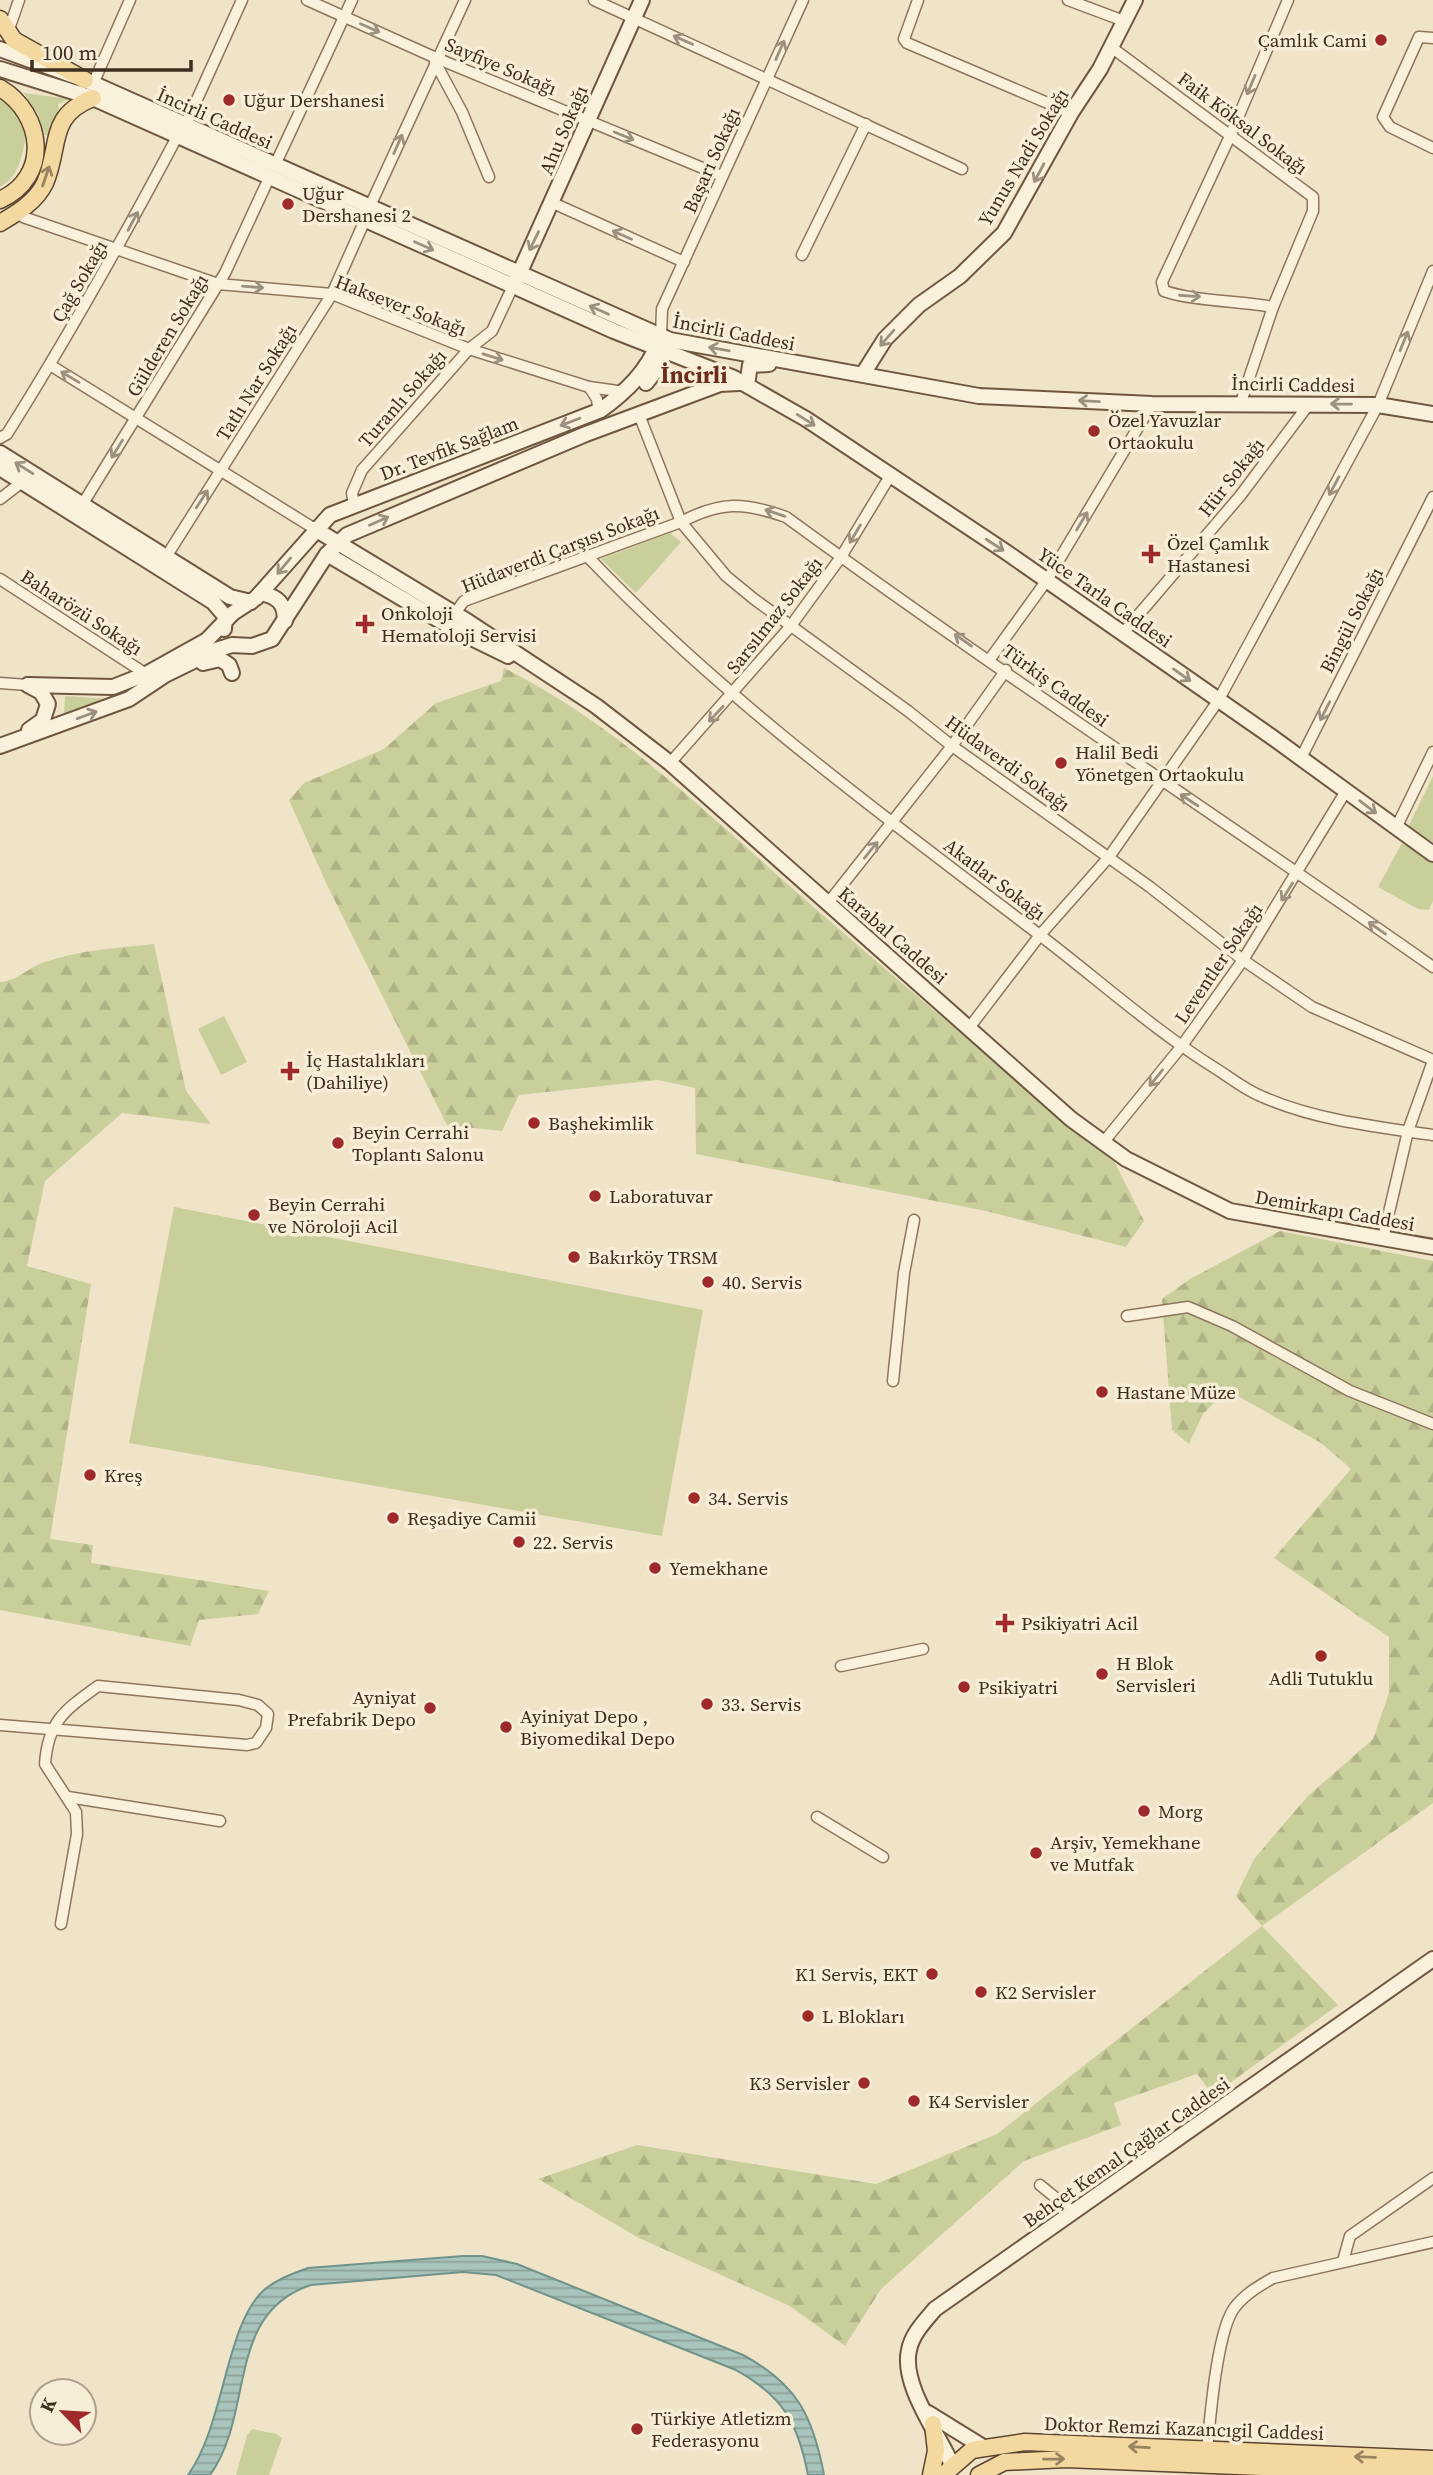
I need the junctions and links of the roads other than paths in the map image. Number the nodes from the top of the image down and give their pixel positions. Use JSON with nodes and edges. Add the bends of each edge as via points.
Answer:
{"nodes":[{"id":1,"x":19,"y":0,"type":"edge"},
{"id":2,"x":130,"y":0,"type":"edge"},
{"id":3,"x":242,"y":0,"type":"edge"},
{"id":4,"x":307,"y":0,"type":"edge"},
{"id":5,"x":352,"y":0,"type":"edge"},
{"id":6,"x":465,"y":0,"type":"edge"},
{"id":7,"x":594,"y":0,"type":"edge"},
{"id":8,"x":642,"y":0,"type":"edge"},
{"id":9,"x":803,"y":0,"type":"edge"},
{"id":10,"x":918,"y":0,"type":"edge"},
{"id":11,"x":1068,"y":0,"type":"edge"},
{"id":12,"x":1135,"y":0,"type":"edge"},
{"id":13,"x":1287,"y":0,"type":"edge"},
{"id":14,"x":344,"y":16,"type":"junction"},
{"id":15,"x":634,"y":18,"type":"junction"},
{"id":16,"x":0,"y":19,"type":"edge"},
{"id":17,"x":1124,"y":21,"type":"junction"},
{"id":18,"x":8,"y":34,"type":"junction"},
{"id":19,"x":1433,"y":38,"type":"edge"},
{"id":20,"x":1111,"y":47,"type":"junction"},
{"id":21,"x":0,"y":49,"type":"edge"},
{"id":22,"x":435,"y":60,"type":"junction"},
{"id":23,"x":0,"y":69,"type":"edge"},
{"id":24,"x":767,"y":78,"type":"junction"},
{"id":25,"x":0,"y":88,"type":"edge"},
{"id":26,"x":90,"y":88,"type":"junction"},
{"id":27,"x":1071,"y":113,"type":"junction"},
{"id":28,"x":588,"y":121,"type":"junction"},
{"id":29,"x":866,"y":124,"type":"junction"},
{"id":30,"x":182,"y":131,"type":"junction"},
{"id":31,"x":1231,"y":134,"type":"junction"},
{"id":32,"x":1433,"y":148,"type":"edge"},
{"id":33,"x":962,"y":169,"type":"dead end"},
{"id":34,"x":272,"y":171,"type":"junction"},
{"id":35,"x":722,"y":176,"type":"junction"},
{"id":36,"x":489,"y":177,"type":"dead end"},
{"id":37,"x":0,"y":200,"type":"edge"},
{"id":38,"x":553,"y":204,"type":"junction"},
{"id":39,"x":367,"y":213,"type":"junction"},
{"id":40,"x":23,"y":217,"type":"dead end"},
{"id":41,"x":0,"y":223,"type":"edge"},
{"id":42,"x":117,"y":251,"type":"junction"},
{"id":43,"x":802,"y":255,"type":"dead end"},
{"id":44,"x":684,"y":262,"type":"junction"},
{"id":45,"x":1433,"y":271,"type":"edge"},
{"id":46,"x":516,"y":280,"type":"junction"},
{"id":47,"x":218,"y":284,"type":"junction"},
{"id":48,"x":332,"y":294,"type":"junction"},
{"id":49,"x":1273,"y":307,"type":"junction"},
{"id":50,"x":663,"y":344,"type":"junction"},
{"id":51,"x":468,"y":349,"type":"junction"},
{"id":52,"x":798,"y":364,"type":"junction"},
{"id":53,"x":50,"y":365,"type":"junction"},
{"id":54,"x":863,"y":374,"type":"junction"},
{"id":55,"x":747,"y":385,"type":"junction"},
{"id":56,"x":589,"y":387,"type":"junction"},
{"id":57,"x":625,"y":392,"type":"junction"},
{"id":58,"x":1241,"y":402,"type":"junction"},
{"id":59,"x":1152,"y":404,"type":"junction"},
{"id":60,"x":1309,"y":404,"type":"junction"},
{"id":61,"x":1378,"y":405,"type":"junction"},
{"id":62,"x":594,"y":414,"type":"junction"},
{"id":63,"x":1433,"y":414,"type":"edge"},
{"id":64,"x":138,"y":416,"type":"junction"},
{"id":65,"x":640,"y":416,"type":"junction"},
{"id":66,"x":586,"y":434,"type":"junction"},
{"id":67,"x":0,"y":438,"type":"edge"},
{"id":68,"x":0,"y":453,"type":"edge"},
{"id":69,"x":0,"y":468,"type":"edge"},
{"id":70,"x":221,"y":471,"type":"junction"},
{"id":71,"x":890,"y":476,"type":"junction"},
{"id":72,"x":22,"y":482,"type":"junction"},
{"id":73,"x":1433,"y":497,"type":"edge"},
{"id":74,"x":0,"y":499,"type":"edge"},
{"id":75,"x":354,"y":504,"type":"junction"},
{"id":76,"x":82,"y":505,"type":"junction"},
{"id":77,"x":681,"y":523,"type":"junction"},
{"id":78,"x":315,"y":530,"type":"junction"},
{"id":79,"x":331,"y":548,"type":"junction"},
{"id":80,"x":166,"y":557,"type":"junction"},
{"id":81,"x":588,"y":557,"type":"junction"},
{"id":82,"x":841,"y":557,"type":"junction"},
{"id":83,"x":0,"y":579,"type":"edge"},
{"id":84,"x":1047,"y":580,"type":"junction"},
{"id":85,"x":256,"y":597,"type":"junction"},
{"id":86,"x":455,"y":613,"type":"junction"},
{"id":87,"x":285,"y":621,"type":"junction"},
{"id":88,"x":223,"y":626,"type":"junction"},
{"id":89,"x":790,"y":627,"type":"junction"},
{"id":90,"x":1123,"y":633,"type":"junction"},
{"id":91,"x":232,"y":645,"type":"junction"},
{"id":92,"x":990,"y":659,"type":"junction"},
{"id":93,"x":1006,"y":670,"type":"junction"},
{"id":94,"x":541,"y":671,"type":"junction"},
{"id":95,"x":232,"y":673,"type":"dead end"},
{"id":96,"x":146,"y":674,"type":"junction"},
{"id":97,"x":165,"y":675,"type":"junction"},
{"id":98,"x":0,"y":683,"type":"edge"},
{"id":99,"x":28,"y":685,"type":"junction"},
{"id":100,"x":734,"y":694,"type":"junction"},
{"id":101,"x":1218,"y":701,"type":"junction"},
{"id":102,"x":0,"y":746,"type":"edge"},
{"id":103,"x":952,"y":746,"type":"junction"},
{"id":104,"x":1433,"y":752,"type":"edge"},
{"id":105,"x":1301,"y":758,"type":"junction"},
{"id":106,"x":670,"y":763,"type":"junction"},
{"id":107,"x":1162,"y":782,"type":"junction"},
{"id":108,"x":1346,"y":791,"type":"junction"},
{"id":109,"x":892,"y":824,"type":"junction"},
{"id":110,"x":1396,"y":828,"type":"junction"},
{"id":111,"x":1433,"y":854,"type":"edge"},
{"id":112,"x":1109,"y":857,"type":"junction"},
{"id":113,"x":1299,"y":872,"type":"junction"},
{"id":114,"x":828,"y":903,"type":"junction"},
{"id":115,"x":1041,"y":935,"type":"junction"},
{"id":116,"x":1243,"y":960,"type":"junction"},
{"id":117,"x":1433,"y":967,"type":"edge"},
{"id":118,"x":969,"y":1028,"type":"junction"},
{"id":119,"x":1181,"y":1047,"type":"junction"},
{"id":120,"x":1433,"y":1060,"type":"edge"},
{"id":121,"x":1408,"y":1131,"type":"junction"},
{"id":122,"x":1433,"y":1135,"type":"edge"},
{"id":123,"x":1102,"y":1144,"type":"junction"},
{"id":124,"x":1230,"y":1211,"type":"joint"},
{"id":125,"x":914,"y":1220,"type":"dead end"},
{"id":126,"x":1383,"y":1238,"type":"junction"},
{"id":127,"x":1433,"y":1247,"type":"edge"},
{"id":128,"x":1127,"y":1316,"type":"dead end"},
{"id":129,"x":893,"y":1381,"type":"dead end"},
{"id":130,"x":1433,"y":1424,"type":"edge"},
{"id":131,"x":923,"y":1649,"type":"dead end"},
{"id":132,"x":841,"y":1666,"type":"dead end"},
{"id":133,"x":0,"y":1726,"type":"edge"},
{"id":134,"x":51,"y":1730,"type":"junction"},
{"id":135,"x":68,"y":1797,"type":"junction"},
{"id":136,"x":817,"y":1817,"type":"dead end"},
{"id":137,"x":220,"y":1821,"type":"dead end"},
{"id":138,"x":883,"y":1857,"type":"dead end"},
{"id":139,"x":61,"y":1924,"type":"dead end"},
{"id":140,"x":1433,"y":1959,"type":"edge"},
{"id":141,"x":1433,"y":2178,"type":"edge"},
{"id":142,"x":1040,"y":2185,"type":"dead end"},
{"id":143,"x":1073,"y":2212,"type":"junction"},
{"id":144,"x":1433,"y":2242,"type":"edge"},
{"id":145,"x":1343,"y":2262,"type":"junction"},
{"id":146,"x":930,"y":2418,"type":"junction"},
{"id":147,"x":983,"y":2446,"type":"junction"},
{"id":148,"x":1207,"y":2450,"type":"junction"},
{"id":149,"x":1433,"y":2459,"type":"edge"},
{"id":150,"x":950,"y":2472,"type":"edge"},
{"id":151,"x":984,"y":2472,"type":"edge"},
{"id":152,"x":1433,"y":2474,"type":"edge"},
{"id":153,"x":931,"y":2475,"type":"edge"}],
"edges":[{"from":1,"to":18,"type":"street"},
{"from":2,"to":26,"type":"street"},
{"from":3,"to":30,"type":"street","name":"Çağ Sokağı"},
{"from":4,"to":14,"type":"street","name":"Sayfiye Sokağı"},
{"from":5,"to":14,"type":"street","name":"Gülderen Sokağı"},
{"from":6,"to":22,"type":"street","name":"Tatlı Nar Sokağı"},
{"from":7,"to":15,"type":"street"},
{"from":8,"to":15,"type":"main road","name":"Ahu Sokağı"},
{"from":24,"to":9,"type":"street","name":"Başarı Sokağı","one_way":true},
{"from":10,"to":27,"type":"street","via":[[904,38],[907,43]]},
{"from":11,"to":17,"type":"street"},
{"from":12,"to":17,"type":"main road","name":"Yunus Nadi Sokağı"},
{"from":13,"to":31,"type":"street","one_way":true},
{"from":14,"to":22,"type":"street","name":"Sayfiye Sokağı","one_way":true},
{"from":14,"to":34,"type":"street","name":"Gülderen Sokağı"},
{"from":24,"to":15,"type":"street","one_way":true},
{"from":15,"to":28,"type":"main road","name":"Ahu Sokağı"},
{"from":16,"to":18,"type":"main road"},
{"from":17,"to":20,"type":"main road","name":"Yunus Nadi Sokağı"},
{"from":18,"to":26,"type":"main road"},
{"from":19,"to":32,"type":"street","via":[[1419,37],[1383,117],[1390,127]]},
{"from":20,"to":27,"type":"main road","name":"Yunus Nadi Sokağı"},
{"from":20,"to":31,"type":"street","name":"Faik Köksal Sokağı"},
{"from":21,"to":26,"type":"main road","name":"İncirli Caddesi"},
{"from":22,"to":28,"type":"street","name":"Sayfiye Sokağı"},
{"from":22,"to":36,"type":"street"},
{"from":39,"to":22,"type":"street","name":"Tatlı Nar Sokağı","one_way":true},
{"from":23,"to":26,"type":"main road","name":"İncirli Caddesi"},
{"from":24,"to":29,"type":"street"},
{"from":24,"to":35,"type":"street","name":"Başarı Sokağı"},
{"from":25,"to":37,"type":"main road","via":[[16,99],[30,118],[36,153],[21,187]]},
{"from":26,"to":30,"type":"main road","name":"İncirli Caddesi"},
{"from":41,"to":26,"type":"main road","one_way":true,"via":[[38,194],[63,121]]},
{"from":27,"to":54,"type":"main road","name":"Yunus Nadi Sokağı","one_way":true,"via":[[1004,233],[960,276],[919,305],[885,339]]},
{"from":28,"to":35,"type":"street","name":"Sayfiye Sokağı","one_way":true},
{"from":28,"to":38,"type":"main road","name":"Ahu Sokağı"},
{"from":29,"to":33,"type":"street"},
{"from":29,"to":43,"type":"street"},
{"from":30,"to":34,"type":"main road","name":"İncirli Caddesi"},
{"from":42,"to":30,"type":"street","name":"Çağ Sokağı","one_way":true},
{"from":31,"to":49,"type":"street","name":"Faik Köksal Sokağı","via":[[1312,197],[1313,211]]},
{"from":31,"to":49,"type":"street","one_way":true,"via":[[1162,282],[1164,291]]},
{"from":34,"to":39,"type":"main road","name":"İncirli Caddesi"},
{"from":34,"to":47,"type":"street","name":"Gülderen Sokağı"},
{"from":35,"to":44,"type":"street","name":"Başarı Sokağı"},
{"from":44,"to":38,"type":"street","one_way":true},
{"from":38,"to":46,"type":"main road","name":"Ahu Sokağı","one_way":true},
{"from":39,"to":46,"type":"main road","name":"İncirli Caddesi"},
{"from":39,"to":48,"type":"street","name":"Tatlı Nar Sokağı"},
{"from":40,"to":42,"type":"street","name":"Haksever Sokağı"},
{"from":42,"to":47,"type":"street","name":"Haksever Sokağı"},
{"from":42,"to":53,"type":"street","name":"Çağ Sokağı"},
{"from":44,"to":50,"type":"street","name":"Başarı Sokağı","via":[[662,309]]},
{"from":61,"to":45,"type":"street","one_way":true},
{"from":46,"to":50,"type":"main road","name":"İncirli Caddesi"},
{"from":46,"to":51,"type":"street","name":"Turanlı Sokağı","via":[[492,331]]},
{"from":47,"to":48,"type":"street","name":"Haksever Sokağı","one_way":true},
{"from":47,"to":64,"type":"street","name":"Gülderen Sokağı"},
{"from":48,"to":51,"type":"street","name":"Haksever Sokağı"},
{"from":48,"to":70,"type":"street","name":"Tatlı Nar Sokağı"},
{"from":49,"to":58,"type":"street","name":"Faik Köksal Sokağı"},
{"from":52,"to":50,"type":"main road","name":"İncirli Caddesi","one_way":true},
{"from":50,"to":55,"type":"main road","name":"İncirli Caddesi"},
{"from":50,"to":57,"type":"main road","name":"Dr. Tevfik Sağlam"},
{"from":50,"to":66,"type":"main road","via":[[658,368],[643,387]]},
{"from":51,"to":56,"type":"street","name":"Haksever Sokağı","one_way":true},
{"from":51,"to":75,"type":"street","name":"Turanlı Sokağı","via":[[362,470],[352,493]]},
{"from":52,"to":54,"type":"main road","name":"İncirli Caddesi"},
{"from":52,"to":55,"type":"main road","via":[[750,365]]},
{"from":64,"to":53,"type":"street","one_way":true},
{"from":53,"to":67,"type":"street","name":"Çağ Sokağı"},
{"from":59,"to":54,"type":"main road","name":"İncirli Caddesi","one_way":true,"via":[[979,396]]},
{"from":55,"to":65,"type":"main road","via":[[720,384]]},
{"from":55,"to":71,"type":"main road","name":"Yüce Tarla Caddesi","one_way":true},
{"from":56,"to":57,"type":"street","name":"Haksever Sokağı"},
{"from":56,"to":62,"type":"street","via":[[597,399]]},
{"from":57,"to":62,"type":"main road","name":"Dr. Tevfik Sağlam"},
{"from":58,"to":59,"type":"main road","name":"İncirli Caddesi"},
{"from":58,"to":60,"type":"main road","name":"İncirli Caddesi"},
{"from":84,"to":59,"type":"street","one_way":true},
{"from":61,"to":60,"type":"main road","name":"İncirli Caddesi","one_way":true},
{"from":60,"to":90,"type":"street","name":"Hür Sokağı","via":[[1240,496]]},
{"from":61,"to":63,"type":"main road","name":"İncirli Caddesi"},
{"from":61,"to":101,"type":"street","one_way":true},
{"from":62,"to":75,"type":"main road","name":"Dr. Tevfik Sağlam","one_way":true},
{"from":64,"to":70,"type":"street"},
{"from":64,"to":76,"type":"street","name":"Gülderen Sokağı","one_way":true},
{"from":65,"to":66,"type":"main road"},
{"from":65,"to":77,"type":"street","name":"Hüdaverdi Sokağı"},
{"from":79,"to":66,"type":"main road","one_way":true,"via":[[347,535]]},
{"from":76,"to":68,"type":"main road","one_way":true},
{"from":69,"to":72,"type":"main road"},
{"from":70,"to":78,"type":"street"},
{"from":80,"to":70,"type":"street","name":"Tatlı Nar Sokağı","one_way":true},
{"from":71,"to":82,"type":"street","name":"Sarsılmaz Sokağı","one_way":true},
{"from":71,"to":84,"type":"main road","name":"Yüce Tarla Caddesi","one_way":true},
{"from":72,"to":74,"type":"street"},
{"from":72,"to":88,"type":"main road","via":[[202,594],[225,616]]},
{"from":73,"to":105,"type":"street","name":"Bingül Sokağı","one_way":true},
{"from":75,"to":78,"type":"main road","name":"Dr. Tevfik Sağlam","via":[[330,515]]},
{"from":76,"to":80,"type":"main road"},
{"from":77,"to":81,"type":"street","name":"Hüdaverdi Çarşısı Sokağı"},
{"from":82,"to":77,"type":"street","name":"Türkiş Caddesi","one_way":true,"via":[[786,517],[758,507],[705,510]]},
{"from":77,"to":89,"type":"street","name":"Hüdaverdi Sokağı","via":[[726,576]]},
{"from":78,"to":79,"type":"main road","name":"Karabal Caddesi"},
{"from":78,"to":85,"type":"main road","name":"Dr. Tevfik Sağlam","one_way":true},
{"from":79,"to":86,"type":"main road","name":"Karabal Caddesi"},
{"from":79,"to":87,"type":"main road"},
{"from":79,"to":94,"type":"main road","name":"Karabal Caddesi","via":[[459,632]]},
{"from":80,"to":85,"type":"main road","via":[[230,597]]},
{"from":81,"to":86,"type":"street","name":"Hüdaverdi Çarşısı Sokağı","via":[[464,601]]},
{"from":81,"to":100,"type":"street","name":"Akatlar Sokağı","via":[[642,614]]},
{"from":82,"to":89,"type":"street","name":"Sarsılmaz Sokağı"},
{"from":92,"to":82,"type":"street","name":"Türkiş Caddesi","one_way":true},
{"from":83,"to":96,"type":"street","name":"Baharözü Sokağı"},
{"from":84,"to":90,"type":"main road","name":"Yüce Tarla Caddesi"},
{"from":84,"to":92,"type":"street"},
{"from":85,"to":87,"type":"main road","via":[[279,600]]},
{"from":85,"to":88,"type":"main road"},
{"from":86,"to":94,"type":"main road","name":"Karabal Caddesi"},
{"from":87,"to":91,"type":"main road","via":[[272,639],[252,646]]},
{"from":88,"to":91,"type":"main road"},
{"from":88,"to":96,"type":"main road"},
{"from":89,"to":100,"type":"street","name":"Sarsılmaz Sokağı"},
{"from":89,"to":103,"type":"street","name":"Hüdaverdi Sokağı"},
{"from":90,"to":101,"type":"main road","name":"Yüce Tarla Caddesi","one_way":true},
{"from":91,"to":97,"type":"main road"},
{"from":92,"to":93,"type":"street","name":"Türkiş Caddesi"},
{"from":93,"to":103,"type":"street"},
{"from":93,"to":107,"type":"street","name":"Türkiş Caddesi"},
{"from":94,"to":106,"type":"main road","name":"Karabal Caddesi"},
{"from":95,"to":97,"type":"main road","via":[[220,659]]},
{"from":96,"to":99,"type":"main road","via":[[113,687]]},
{"from":102,"to":97,"type":"main road","one_way":true,"via":[[129,699]]},
{"from":98,"to":99,"type":"street"},
{"from":99,"to":102,"type":"main road","via":[[47,699],[46,716]]},
{"from":100,"to":106,"type":"street","name":"Sarsılmaz Sokağı","one_way":true},
{"from":100,"to":109,"type":"street","name":"Akatlar Sokağı"},
{"from":101,"to":105,"type":"main road","name":"Yüce Tarla Caddesi"},
{"from":101,"to":107,"type":"street"},
{"from":103,"to":109,"type":"street"},
{"from":103,"to":112,"type":"street","name":"Hüdaverdi Sokağı"},
{"from":104,"to":110,"type":"street"},
{"from":105,"to":108,"type":"main road","name":"Yüce Tarla Caddesi"},
{"from":106,"to":114,"type":"main road","name":"Karabal Caddesi"},
{"from":107,"to":112,"type":"street"},
{"from":113,"to":107,"type":"street","name":"Türkiş Caddesi","one_way":true},
{"from":108,"to":110,"type":"main road","name":"Yüce Tarla Caddesi","one_way":true},
{"from":108,"to":113,"type":"street","name":"Leventler Sokağı"},
{"from":114,"to":109,"type":"street","one_way":true},
{"from":109,"to":115,"type":"street","name":"Akatlar Sokağı"},
{"from":110,"to":111,"type":"main road","name":"Yüce Tarla Caddesi"},
{"from":112,"to":115,"type":"street"},
{"from":112,"to":116,"type":"street","name":"Hüdaverdi Sokağı"},
{"from":113,"to":116,"type":"street","name":"Leventler Sokağı","one_way":true},
{"from":117,"to":113,"type":"street","name":"Türkiş Caddesi","one_way":true},
{"from":114,"to":118,"type":"main road","name":"Karabal Caddesi"},
{"from":115,"to":118,"type":"street"},
{"from":115,"to":119,"type":"street","name":"Akatlar Sokağı"},
{"from":116,"to":119,"type":"street","name":"Leventler Sokağı"},
{"from":116,"to":120,"type":"street","name":"Hüdaverdi Sokağı","via":[[1312,1007]]},
{"from":118,"to":123,"type":"main road","name":"Karabal Caddesi"},
{"from":119,"to":121,"type":"street","name":"Akatlar Sokağı","via":[[1262,1097]]},
{"from":119,"to":123,"type":"street","name":"Leventler Sokağı","one_way":true},
{"from":120,"to":121,"type":"street"},
{"from":121,"to":122,"type":"street","name":"Akatlar Sokağı"},
{"from":121,"to":126,"type":"street"},
{"from":123,"to":124,"type":"main road","name":"Karabal Caddesi"},
{"from":124,"to":126,"type":"main road","name":"Demirkapı Caddesi"},
{"from":125,"to":129,"type":"street"},
{"from":126,"to":127,"type":"main road","name":"Demirkapı Caddesi"},
{"from":128,"to":130,"type":"street","via":[[1188,1307],[1350,1391]]},
{"from":131,"to":132,"type":"street"},
{"from":133,"to":134,"type":"street"},
{"from":134,"to":134,"type":"street","via":[[67,1708],[98,1685],[239,1700],[258,1705],[268,1714],[256,1743],[247,1745]]},
{"from":134,"to":135,"type":"street","via":[[46,1764]]},
{"from":135,"to":137,"type":"street"},
{"from":135,"to":139,"type":"street","via":[[76,1812],[77,1834]]},
{"from":136,"to":138,"type":"street"},
{"from":140,"to":143,"type":"main road","name":"Behçet Kemal Çağlar Caddesi"},
{"from":141,"to":145,"type":"street","via":[[1350,2236]]},
{"from":142,"to":143,"type":"street"},
{"from":143,"to":146,"type":"main road","name":"Behçet Kemal Çağlar Caddesi","via":[[935,2309],[917,2330],[909,2349],[908,2371]]},
{"from":144,"to":145,"type":"street"},
{"from":145,"to":148,"type":"street","via":[[1273,2278],[1233,2309],[1224,2328]]},
{"from":146,"to":147,"type":"main road"},
{"from":146,"to":150,"type":"main road","name":"Behçet Kemal Çağlar Caddesi"},
{"from":146,"to":153,"type":"main road","via":[[936,2451]]},
{"from":148,"to":147,"type":"main road","name":"Doktor Remzi Kazancıgil Caddesi","one_way":true,"via":[[1025,2442]]},
{"from":147,"to":150,"type":"main road","name":"Doktor Remzi Kazancıgil Caddesi","via":[[972,2449]]},
{"from":147,"to":151,"type":"main road","via":[[990,2462]]},
{"from":149,"to":148,"type":"main road","name":"Doktor Remzi Kazancıgil Caddesi","one_way":true},
{"from":151,"to":152,"type":"main road","name":"Doktor Remzi Kazancıgil Caddesi","one_way":true,"via":[[1021,2459],[1066,2459]]}]}
